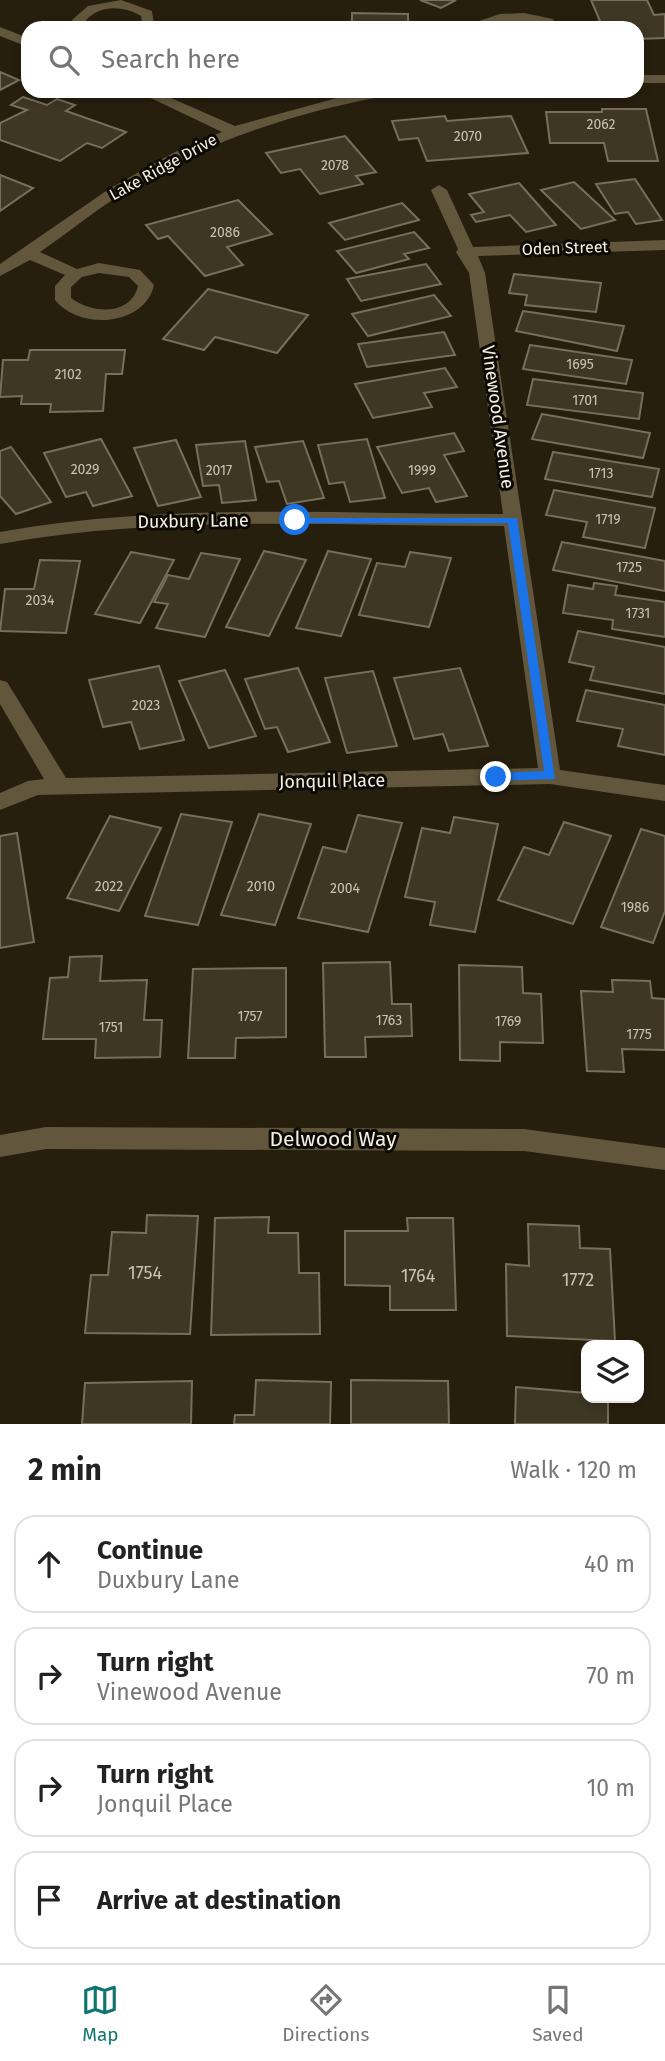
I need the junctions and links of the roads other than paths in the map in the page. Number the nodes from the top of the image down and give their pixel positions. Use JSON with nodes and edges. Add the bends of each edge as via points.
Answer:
{"nodes":[{"id":1,"x":79,"y":21,"type":"edge"},
{"id":2,"x":149,"y":21,"type":"edge"},
{"id":3,"x":490,"y":21,"type":"edge"},
{"id":4,"x":543,"y":21,"type":"edge"},
{"id":5,"x":0,"y":32,"type":"edge"},
{"id":6,"x":21,"y":40,"type":"edge"},
{"id":7,"x":644,"y":79,"type":"edge"},
{"id":8,"x":665,"y":79,"type":"edge"},
{"id":9,"x":159,"y":98,"type":"edge"},
{"id":10,"x":363,"y":98,"type":"edge"},
{"id":11,"x":233,"y":131,"type":"junction"},
{"id":12,"x":439,"y":190,"type":"dead end"},
{"id":13,"x":665,"y":245,"type":"edge"},
{"id":14,"x":464,"y":252,"type":"junction"},
{"id":15,"x":30,"y":254,"type":"junction"},
{"id":16,"x":0,"y":271,"type":"edge"},
{"id":17,"x":76,"y":274,"type":"junction"},
{"id":18,"x":513,"y":520,"type":"junction"},
{"id":19,"x":0,"y":538,"type":"edge"},
{"id":20,"x":0,"y":687,"type":"edge"},
{"id":21,"x":550,"y":776,"type":"junction"},
{"id":22,"x":60,"y":787,"type":"junction"},
{"id":23,"x":665,"y":793,"type":"edge"},
{"id":24,"x":0,"y":802,"type":"edge"},
{"id":25,"x":0,"y":1146,"type":"edge"},
{"id":26,"x":665,"y":1159,"type":"edge"}],
"edges":[{"from":1,"to":2,"type":"street","via":[[88,10],[116,4],[135,6],[147,14]]},
{"from":3,"to":4,"type":"street","via":[[513,15]]},
{"from":5,"to":6,"type":"street"},
{"from":7,"to":8,"type":"street"},
{"from":9,"to":11,"type":"street"},
{"from":10,"to":11,"type":"street","name":"Lake Ridge Drive"},
{"from":11,"to":15,"type":"street","name":"Lake Ridge Drive","via":[[114,192]]},
{"from":12,"to":14,"type":"street","name":"Vinewood Avenue"},
{"from":13,"to":14,"type":"street","name":"Oden Street"},
{"from":14,"to":18,"type":"street","name":"Vinewood Avenue","via":[[477,273]]},
{"from":15,"to":16,"type":"street","name":"Lake Ridge Drive"},
{"from":15,"to":17,"type":"street"},
{"from":17,"to":17,"type":"street","via":[[99,268],[124,270],[142,279],[146,292],[125,310],[88,314],[63,300],[63,286]]},
{"from":18,"to":19,"type":"street","name":"Duxbury Lane","via":[[159,520],[61,527]]},
{"from":18,"to":21,"type":"street","name":"Vinewood Avenue"},
{"from":20,"to":22,"type":"street"},
{"from":21,"to":22,"type":"street","name":"Jonquil Place"},
{"from":21,"to":23,"type":"street","name":"Jonquil Place"},
{"from":22,"to":24,"type":"street","name":"Jonquil Place","via":[[36,787]]},
{"from":25,"to":26,"type":"street","name":"Delwood Way","via":[[46,1138],[524,1140]]}]}
